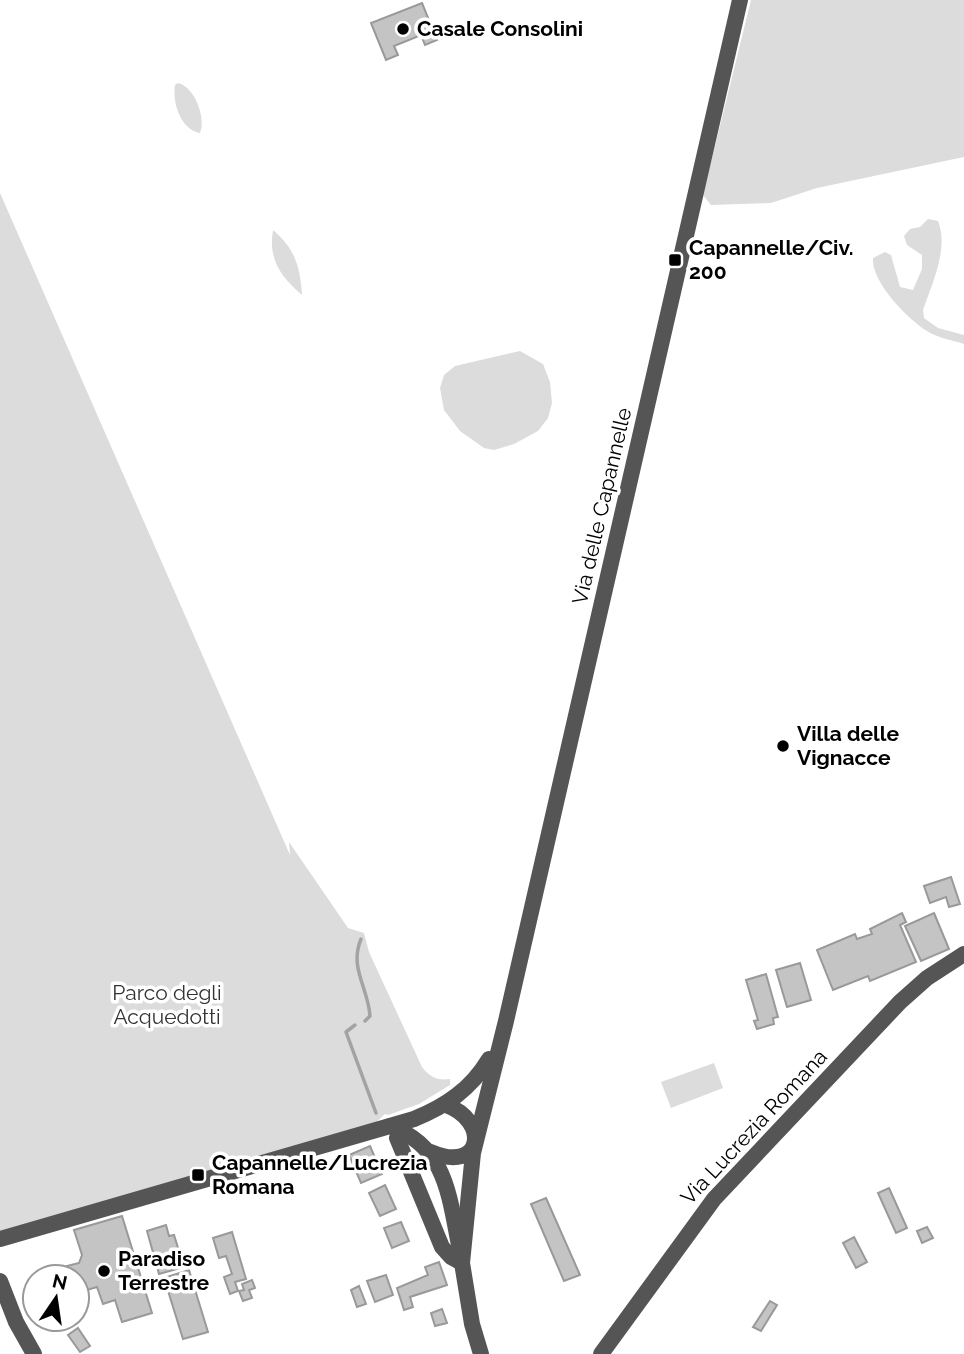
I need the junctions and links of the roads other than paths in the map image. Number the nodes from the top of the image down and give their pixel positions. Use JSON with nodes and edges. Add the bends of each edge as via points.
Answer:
{"nodes":[{"id":1,"x":740,"y":0,"type":"edge"},
{"id":2,"x":964,"y":954,"type":"edge"},
{"id":3,"x":506,"y":1021,"type":"junction"},
{"id":4,"x":440,"y":1108,"type":"junction"},
{"id":5,"x":393,"y":1132,"type":"junction"},
{"id":6,"x":475,"y":1141,"type":"junction"},
{"id":7,"x":430,"y":1152,"type":"junction"},
{"id":8,"x":0,"y":1239,"type":"edge"},
{"id":9,"x":462,"y":1263,"type":"junction"},
{"id":10,"x":0,"y":1282,"type":"edge"},
{"id":11,"x":34,"y":1354,"type":"edge"},
{"id":12,"x":481,"y":1354,"type":"edge"},
{"id":13,"x":601,"y":1354,"type":"edge"}],
"edges":[{"from":1,"to":3,"type":"street","name":"Via delle Capannelle"},
{"from":2,"to":13,"type":"street","name":"Via Lucrezia Romana","via":[[927,978],[894,1008],[724,1188]]},
{"from":3,"to":4,"type":"street","name":"Via delle Capannelle","via":[[479,1075]]},
{"from":3,"to":6,"type":"street","name":"Via delle Capannelle"},
{"from":4,"to":5,"type":"street","name":"Via delle Capannelle"},
{"from":4,"to":6,"type":"street","via":[[468,1119]]},
{"from":4,"to":7,"type":"street","via":[[428,1135]]},
{"from":5,"to":7,"type":"street","via":[[415,1137]]},
{"from":5,"to":8,"type":"street","name":"Via delle Capannelle"},
{"from":5,"to":9,"type":"street","via":[[442,1247]]},
{"from":6,"to":7,"type":"street","via":[[469,1154],[458,1159]]},
{"from":6,"to":9,"type":"street"},
{"from":7,"to":9,"type":"street","via":[[451,1207]]},
{"from":9,"to":12,"type":"street"},
{"from":10,"to":11,"type":"street"}]}
